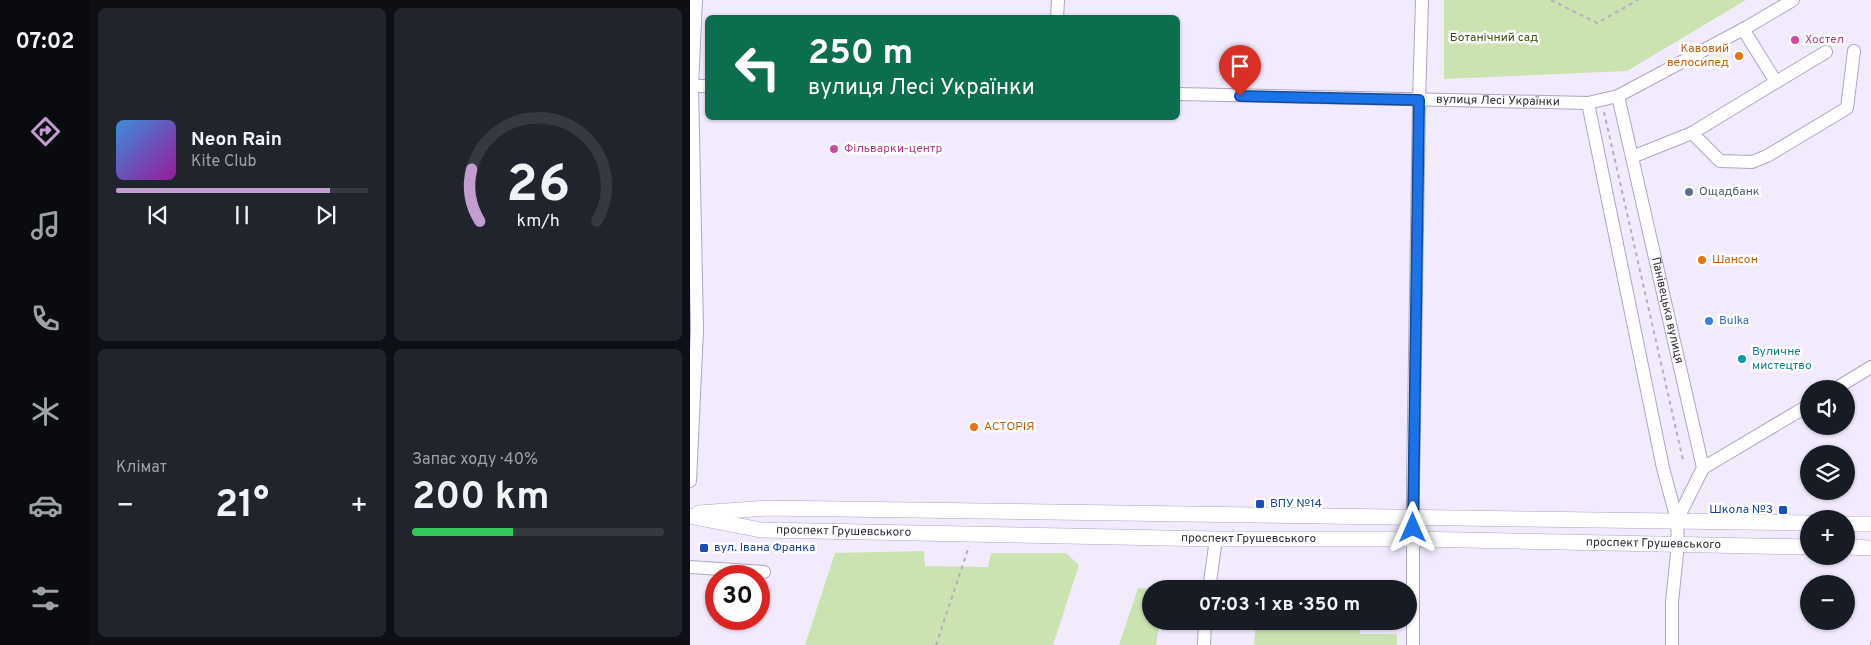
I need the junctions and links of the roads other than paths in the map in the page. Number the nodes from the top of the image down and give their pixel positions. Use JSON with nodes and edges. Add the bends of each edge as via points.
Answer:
{"nodes":[{"id":1,"x":696,"y":0,"type":"edge"},
{"id":2,"x":1058,"y":0,"type":"edge"},
{"id":3,"x":1422,"y":0,"type":"edge"},
{"id":4,"x":1793,"y":0,"type":"edge"},
{"id":5,"x":1057,"y":15,"type":"edge"},
{"id":6,"x":1743,"y":29,"type":"junction"},
{"id":7,"x":1854,"y":51,"type":"dead end"},
{"id":8,"x":1826,"y":52,"type":"dead end"},
{"id":9,"x":1776,"y":82,"type":"junction"},
{"id":10,"x":691,"y":86,"type":"edge"},
{"id":11,"x":705,"y":86,"type":"edge"},
{"id":12,"x":1180,"y":94,"type":"edge"},
{"id":13,"x":1618,"y":96,"type":"junction"},
{"id":14,"x":1419,"y":100,"type":"junction"},
{"id":15,"x":1588,"y":103,"type":"junction"},
{"id":16,"x":1692,"y":133,"type":"junction"},
{"id":17,"x":1632,"y":157,"type":"junction"},
{"id":18,"x":694,"y":330,"type":"edge"},
{"id":19,"x":1871,"y":367,"type":"edge"},
{"id":20,"x":1850,"y":380,"type":"edge"},
{"id":21,"x":1800,"y":409,"type":"edge"},
{"id":22,"x":1702,"y":468,"type":"junction"},
{"id":23,"x":690,"y":479,"type":"edge"},
{"id":24,"x":690,"y":515,"type":"edge"},
{"id":25,"x":1413,"y":517,"type":"junction"},
{"id":26,"x":1677,"y":520,"type":"junction"},
{"id":27,"x":1800,"y":523,"type":"edge"},
{"id":28,"x":1855,"y":524,"type":"edge"},
{"id":29,"x":1871,"y":524,"type":"edge"},
{"id":30,"x":1216,"y":539,"type":"junction"},
{"id":31,"x":1413,"y":539,"type":"junction"},
{"id":32,"x":1678,"y":544,"type":"junction"},
{"id":33,"x":1800,"y":546,"type":"edge"},
{"id":34,"x":1855,"y":547,"type":"edge"},
{"id":35,"x":1871,"y":548,"type":"edge"},
{"id":36,"x":690,"y":567,"type":"edge"},
{"id":37,"x":705,"y":568,"type":"edge"},
{"id":38,"x":1210,"y":580,"type":"edge"},
{"id":39,"x":1204,"y":630,"type":"edge"},
{"id":40,"x":1204,"y":645,"type":"edge"},
{"id":41,"x":1413,"y":645,"type":"edge"},
{"id":42,"x":1672,"y":645,"type":"edge"}],
"edges":[{"from":1,"to":10,"type":"street"},
{"from":2,"to":5,"type":"street"},
{"from":3,"to":14,"type":"street"},
{"from":4,"to":6,"type":"street","name":"вулиця Лесі Українки"},
{"from":6,"to":9,"type":"street"},
{"from":6,"to":13,"type":"street","name":"вулиця Лесі Українки"},
{"from":7,"to":16,"type":"street","via":[[1847,108],[1767,156],[1752,162],[1720,161]]},
{"from":8,"to":9,"type":"street"},
{"from":9,"to":16,"type":"street"},
{"from":10,"to":11,"type":"street"},
{"from":10,"to":18,"type":"street"},
{"from":12,"to":14,"type":"street","name":"вулиця Лесі Українки"},
{"from":13,"to":15,"type":"street","name":"вулиця Лесі Українки"},
{"from":13,"to":17,"type":"street","name":"Панівецька вулиця"},
{"from":14,"to":15,"type":"street","name":"вулиця Лесі Українки"},
{"from":14,"to":25,"type":"street"},
{"from":15,"to":26,"type":"street","via":[[1663,468]]},
{"from":16,"to":17,"type":"street"},
{"from":17,"to":22,"type":"street","name":"Панівецька вулиця"},
{"from":18,"to":23,"type":"street"},
{"from":19,"to":20,"type":"street"},
{"from":21,"to":22,"type":"street"},
{"from":22,"to":26,"type":"street"},
{"from":24,"to":25,"type":"main road","name":"проспект Грушевського","via":[[766,508]]},
{"from":24,"to":30,"type":"main road","name":"проспект Грушевського","via":[[761,530]]},
{"from":25,"to":26,"type":"main road","name":"проспект Грушевського"},
{"from":25,"to":31,"type":"street"},
{"from":26,"to":27,"type":"main road","name":"проспект Грушевського"},
{"from":26,"to":32,"type":"street"},
{"from":28,"to":29,"type":"main road"},
{"from":30,"to":31,"type":"main road","name":"проспект Грушевського"},
{"from":30,"to":38,"type":"street"},
{"from":31,"to":32,"type":"main road","name":"проспект Грушевського"},
{"from":31,"to":41,"type":"street"},
{"from":32,"to":33,"type":"main road","name":"проспект Грушевського"},
{"from":32,"to":42,"type":"street","via":[[1672,602]]},
{"from":34,"to":35,"type":"main road"},
{"from":36,"to":37,"type":"street"},
{"from":39,"to":40,"type":"street"}]}
